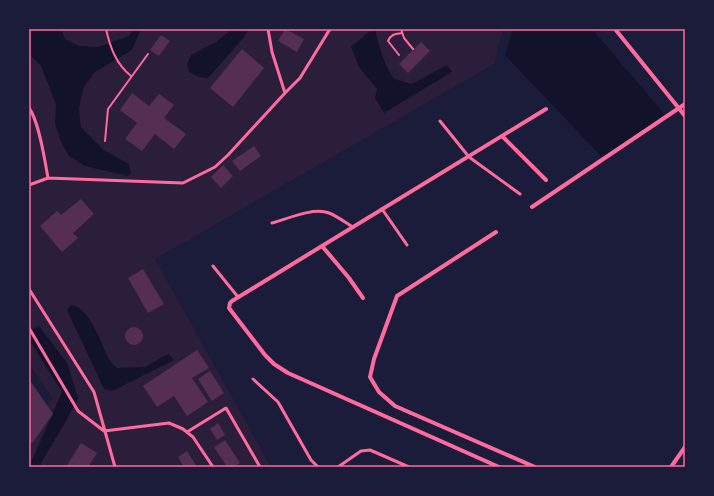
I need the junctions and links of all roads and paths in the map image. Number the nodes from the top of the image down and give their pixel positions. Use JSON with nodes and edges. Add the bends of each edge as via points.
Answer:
{"nodes":[{"id":1,"x":106,"y":29,"type":"edge"},
{"id":2,"x":268,"y":29,"type":"edge"},
{"id":3,"x":330,"y":29,"type":"edge"},
{"id":4,"x":401,"y":29,"type":"edge"},
{"id":5,"x":614,"y":29,"type":"edge"},
{"id":6,"x":402,"y":33,"type":"junction"},
{"id":7,"x":413,"y":48,"type":"dead end"},
{"id":8,"x":148,"y":54,"type":"dead end"},
{"id":9,"x":399,"y":55,"type":"dead end"},
{"id":10,"x":131,"y":76,"type":"junction"},
{"id":11,"x":286,"y":93,"type":"junction"},
{"id":12,"x":685,"y":104,"type":"edge"},
{"id":13,"x":29,"y":108,"type":"edge"},
{"id":14,"x":679,"y":108,"type":"junction"},
{"id":15,"x":546,"y":109,"type":"dead end"},
{"id":16,"x":685,"y":116,"type":"edge"},
{"id":17,"x":440,"y":121,"type":"dead end"},
{"id":18,"x":502,"y":136,"type":"junction"},
{"id":19,"x":105,"y":142,"type":"dead end"},
{"id":20,"x":469,"y":157,"type":"junction"},
{"id":21,"x":48,"y":178,"type":"junction"},
{"id":22,"x":546,"y":180,"type":"dead end"},
{"id":23,"x":29,"y":185,"type":"edge"},
{"id":24,"x":520,"y":194,"type":"dead end"},
{"id":25,"x":532,"y":207,"type":"dead end"},
{"id":26,"x":382,"y":209,"type":"junction"},
{"id":27,"x":272,"y":223,"type":"dead end"},
{"id":28,"x":353,"y":227,"type":"junction"},
{"id":29,"x":496,"y":232,"type":"dead end"},
{"id":30,"x":407,"y":245,"type":"dead end"},
{"id":31,"x":322,"y":246,"type":"junction"},
{"id":32,"x":213,"y":266,"type":"dead end"},
{"id":33,"x":29,"y":289,"type":"edge"},
{"id":34,"x":238,"y":297,"type":"junction"},
{"id":35,"x":363,"y":298,"type":"dead end"},
{"id":36,"x":29,"y":328,"type":"edge"},
{"id":37,"x":253,"y":378,"type":"dead end"},
{"id":38,"x":104,"y":430,"type":"junction"},
{"id":39,"x":187,"y":432,"type":"junction"},
{"id":40,"x":685,"y":447,"type":"edge"},
{"id":41,"x":115,"y":467,"type":"edge"},
{"id":42,"x":213,"y":467,"type":"edge"},
{"id":43,"x":260,"y":467,"type":"edge"},
{"id":44,"x":318,"y":467,"type":"edge"},
{"id":45,"x":338,"y":467,"type":"edge"},
{"id":46,"x":410,"y":467,"type":"edge"},
{"id":47,"x":499,"y":467,"type":"edge"},
{"id":48,"x":536,"y":467,"type":"edge"},
{"id":49,"x":671,"y":467,"type":"edge"}],
"edges":[{"from":1,"to":10,"type":"path","via":[[116,59],[122,69]]},
{"from":2,"to":11,"type":"lane","via":[[272,52]]},
{"from":3,"to":11,"type":"lane","via":[[300,78]]},
{"from":4,"to":6,"type":"path"},
{"from":5,"to":14,"type":"street"},
{"from":6,"to":7,"type":"path"},
{"from":6,"to":9,"type":"path","via":[[394,34],[388,42]]},
{"from":8,"to":10,"type":"path"},
{"from":10,"to":19,"type":"path","via":[[108,109]]},
{"from":11,"to":21,"type":"lane","via":[[215,167],[183,183]]},
{"from":12,"to":14,"type":"street"},
{"from":13,"to":21,"type":"lane","via":[[40,138]]},
{"from":14,"to":16,"type":"street"},
{"from":14,"to":25,"type":"street"},
{"from":15,"to":18,"type":"street"},
{"from":17,"to":20,"type":"lane"},
{"from":18,"to":20,"type":"street"},
{"from":18,"to":22,"type":"street"},
{"from":20,"to":24,"type":"lane"},
{"from":20,"to":26,"type":"street"},
{"from":21,"to":23,"type":"lane"},
{"from":26,"to":28,"type":"street"},
{"from":26,"to":30,"type":"lane"},
{"from":27,"to":28,"type":"lane","via":[[320,212],[329,213]]},
{"from":28,"to":31,"type":"street"},
{"from":29,"to":48,"type":"street","via":[[397,296],[370,377],[379,392],[395,406]]},
{"from":31,"to":34,"type":"street"},
{"from":31,"to":35,"type":"street"},
{"from":32,"to":34,"type":"lane"},
{"from":33,"to":38,"type":"lane","via":[[94,392]]},
{"from":34,"to":47,"type":"street","via":[[230,303],[229,308],[274,364],[288,373]]},
{"from":36,"to":38,"type":"lane","via":[[78,411]]},
{"from":37,"to":44,"type":"lane","via":[[278,402],[311,460]]},
{"from":38,"to":39,"type":"lane","via":[[169,423]]},
{"from":38,"to":41,"type":"lane"},
{"from":39,"to":42,"type":"lane"},
{"from":39,"to":43,"type":"lane","via":[[226,408]]},
{"from":40,"to":49,"type":"street"},
{"from":45,"to":46,"type":"lane","via":[[361,451],[370,450]]}]}
